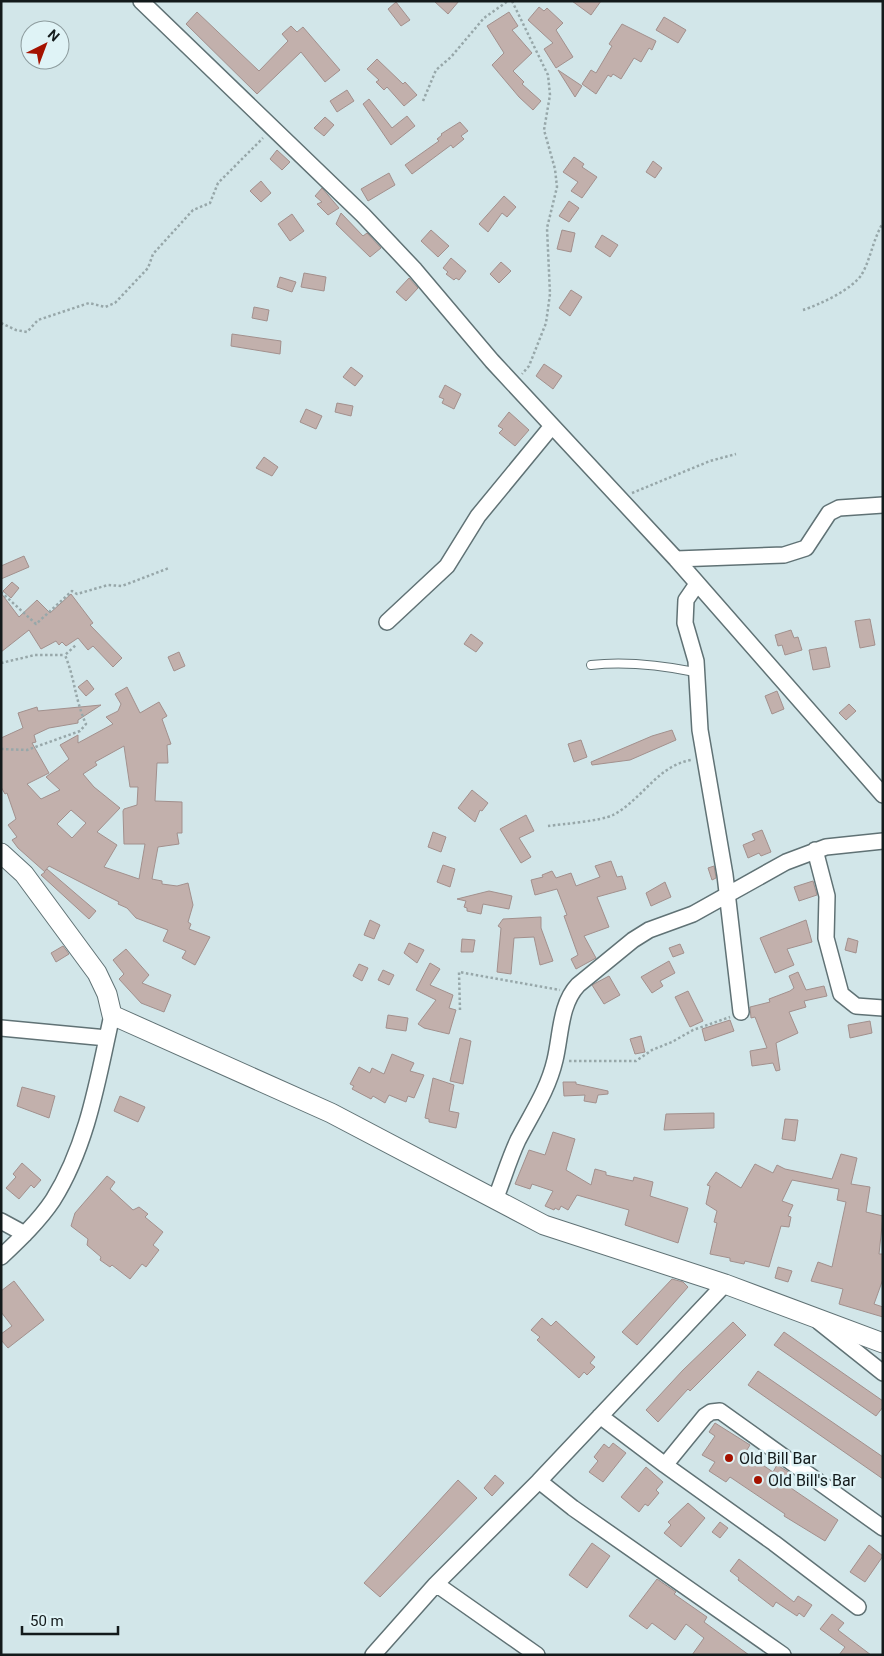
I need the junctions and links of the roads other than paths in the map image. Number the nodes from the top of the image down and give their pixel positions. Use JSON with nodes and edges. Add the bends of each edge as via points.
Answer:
{"nodes":[{"id":1,"x":141,"y":1,"type":"edge"},
{"id":2,"x":552,"y":426,"type":"junction"},
{"id":3,"x":883,"y":505,"type":"edge"},
{"id":4,"x":676,"y":558,"type":"junction"},
{"id":5,"x":697,"y":584,"type":"junction"},
{"id":6,"x":387,"y":622,"type":"dead end"},
{"id":7,"x":591,"y":665,"type":"dead end"},
{"id":8,"x":695,"y":672,"type":"junction"},
{"id":9,"x":883,"y":795,"type":"edge"},
{"id":10,"x":883,"y":841,"type":"edge"},
{"id":11,"x":815,"y":850,"type":"junction"},
{"id":12,"x":1,"y":853,"type":"edge"},
{"id":13,"x":727,"y":896,"type":"junction"},
{"id":14,"x":883,"y":1008,"type":"edge"},
{"id":15,"x":742,"y":1012,"type":"road end"},
{"id":16,"x":112,"y":1015,"type":"junction"},
{"id":17,"x":1,"y":1028,"type":"edge"},
{"id":18,"x":107,"y":1038,"type":"junction"},
{"id":19,"x":495,"y":1200,"type":"junction"},
{"id":20,"x":1,"y":1221,"type":"edge"},
{"id":21,"x":25,"y":1234,"type":"junction"},
{"id":22,"x":1,"y":1257,"type":"edge"},
{"id":23,"x":724,"y":1284,"type":"junction"},
{"id":24,"x":812,"y":1316,"type":"junction"},
{"id":25,"x":883,"y":1343,"type":"edge"},
{"id":26,"x":883,"y":1373,"type":"edge"},
{"id":27,"x":600,"y":1416,"type":"junction"},
{"id":28,"x":665,"y":1466,"type":"junction"},
{"id":29,"x":539,"y":1481,"type":"junction"},
{"id":30,"x":883,"y":1528,"type":"edge"},
{"id":31,"x":436,"y":1584,"type":"junction"},
{"id":32,"x":858,"y":1607,"type":"dead end"},
{"id":33,"x":373,"y":1655,"type":"edge"},
{"id":34,"x":537,"y":1655,"type":"edge"},
{"id":35,"x":783,"y":1655,"type":"edge"}],
"edges":[{"from":1,"to":2,"type":"street","via":[[369,222]]},
{"from":2,"to":4,"type":"street"},
{"from":2,"to":6,"type":"street","via":[[478,516],[447,566]]},
{"from":3,"to":4,"type":"street","via":[[839,508],[829,513],[806,548],[784,555]]},
{"from":4,"to":5,"type":"street"},
{"from":5,"to":8,"type":"street","via":[[689,593],[684,609],[694,650]]},
{"from":5,"to":9,"type":"street"},
{"from":7,"to":8,"type":"lane","via":[[617,662]]},
{"from":8,"to":13,"type":"street","via":[[700,730]]},
{"from":10,"to":11,"type":"street"},
{"from":11,"to":13,"type":"street","via":[[786,862]]},
{"from":11,"to":14,"type":"street","via":[[827,896],[826,938],[841,994],[856,1006]]},
{"from":12,"to":16,"type":"street","via":[[24,874],[92,965],[107,994]]},
{"from":13,"to":15,"type":"street"},
{"from":13,"to":19,"type":"street","via":[[693,914],[649,930],[571,992],[555,1062],[540,1103],[515,1147]]},
{"from":16,"to":18,"type":"street"},
{"from":16,"to":19,"type":"street","via":[[331,1113]]},
{"from":17,"to":18,"type":"street"},
{"from":18,"to":21,"type":"street","via":[[81,1142],[52,1201]]},
{"from":19,"to":23,"type":"street","via":[[544,1225]]},
{"from":20,"to":21,"type":"street"},
{"from":21,"to":22,"type":"street"},
{"from":23,"to":24,"type":"street"},
{"from":23,"to":27,"type":"street"},
{"from":24,"to":25,"type":"street"},
{"from":24,"to":26,"type":"street"},
{"from":27,"to":28,"type":"street"},
{"from":27,"to":29,"type":"street"},
{"from":28,"to":30,"type":"street","via":[[705,1416],[720,1411]]},
{"from":28,"to":32,"type":"street"},
{"from":29,"to":31,"type":"street"},
{"from":29,"to":35,"type":"street"},
{"from":31,"to":33,"type":"street"},
{"from":31,"to":34,"type":"street"}]}
